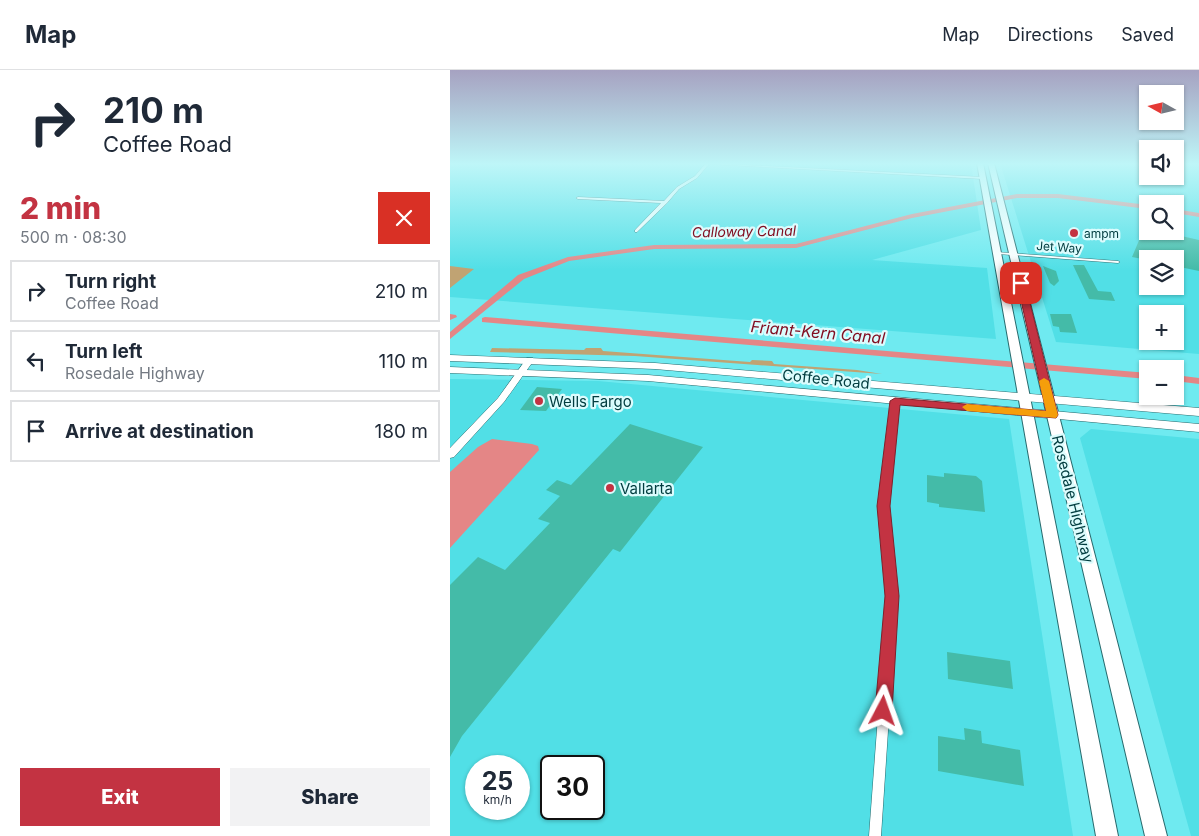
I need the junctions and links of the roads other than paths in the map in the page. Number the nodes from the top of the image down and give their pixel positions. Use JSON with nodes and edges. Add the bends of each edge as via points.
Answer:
{"nodes":[{"id":1,"x":594,"y":199,"type":"edge"},
{"id":2,"x":669,"y":199,"type":"edge"},
{"id":3,"x":991,"y":199,"type":"edge"},
{"id":4,"x":996,"y":199,"type":"edge"},
{"id":5,"x":666,"y":202,"type":"junction"},
{"id":6,"x":638,"y":231,"type":"dead end"},
{"id":7,"x":998,"y":253,"type":"junction"},
{"id":8,"x":1014,"y":254,"type":"junction"},
{"id":9,"x":1118,"y":262,"type":"dead end"},
{"id":10,"x":450,"y":358,"type":"edge"},
{"id":11,"x":530,"y":360,"type":"junction"},
{"id":12,"x":450,"y":370,"type":"edge"},
{"id":13,"x":521,"y":372,"type":"junction"},
{"id":14,"x":1048,"y":398,"type":"junction"},
{"id":15,"x":895,"y":401,"type":"junction"},
{"id":16,"x":1025,"y":404,"type":"junction"},
{"id":17,"x":1199,"y":412,"type":"edge"},
{"id":18,"x":1053,"y":415,"type":"junction"},
{"id":19,"x":1199,"y":428,"type":"edge"},
{"id":20,"x":450,"y":454,"type":"edge"},
{"id":21,"x":875,"y":836,"type":"edge"},
{"id":22,"x":1107,"y":836,"type":"edge"},
{"id":23,"x":1156,"y":836,"type":"edge"}],
"edges":[{"from":1,"to":5,"type":"street"},
{"from":2,"to":5,"type":"street"},
{"from":3,"to":7,"type":"main road","name":"Rosedale Highway","via":[[988,205]]},
{"from":4,"to":8,"type":"main road","name":"Rosedale Highway","via":[[1001,204]]},
{"from":5,"to":6,"type":"street"},
{"from":7,"to":8,"type":"street","name":"Jet Way"},
{"from":7,"to":16,"type":"main road","name":"Rosedale Highway"},
{"from":8,"to":9,"type":"street","name":"Jet Way"},
{"from":8,"to":14,"type":"main road","name":"Rosedale Highway"},
{"from":10,"to":11,"type":"main road","name":"Coffee Road"},
{"from":11,"to":13,"type":"street"},
{"from":11,"to":16,"type":"main road","name":"Coffee Road","via":[[655,366]]},
{"from":12,"to":13,"type":"main road","name":"Coffee Road"},
{"from":13,"to":15,"type":"main road","name":"Coffee Road","via":[[648,378]]},
{"from":13,"to":20,"type":"street","via":[[484,420]]},
{"from":14,"to":16,"type":"main road","name":"Coffee Road"},
{"from":14,"to":17,"type":"main road","name":"Coffee Road"},
{"from":14,"to":18,"type":"main road","name":"Rosedale Highway"},
{"from":15,"to":16,"type":"main road","name":"Coffee Road"},
{"from":15,"to":21,"type":"street","via":[[884,506],[892,596]]},
{"from":16,"to":18,"type":"main road","name":"Coffee Road"},
{"from":16,"to":22,"type":"main road","name":"Rosedale Highway"},
{"from":18,"to":19,"type":"main road","name":"Coffee Road"},
{"from":18,"to":23,"type":"main road","name":"Rosedale Highway"}]}
